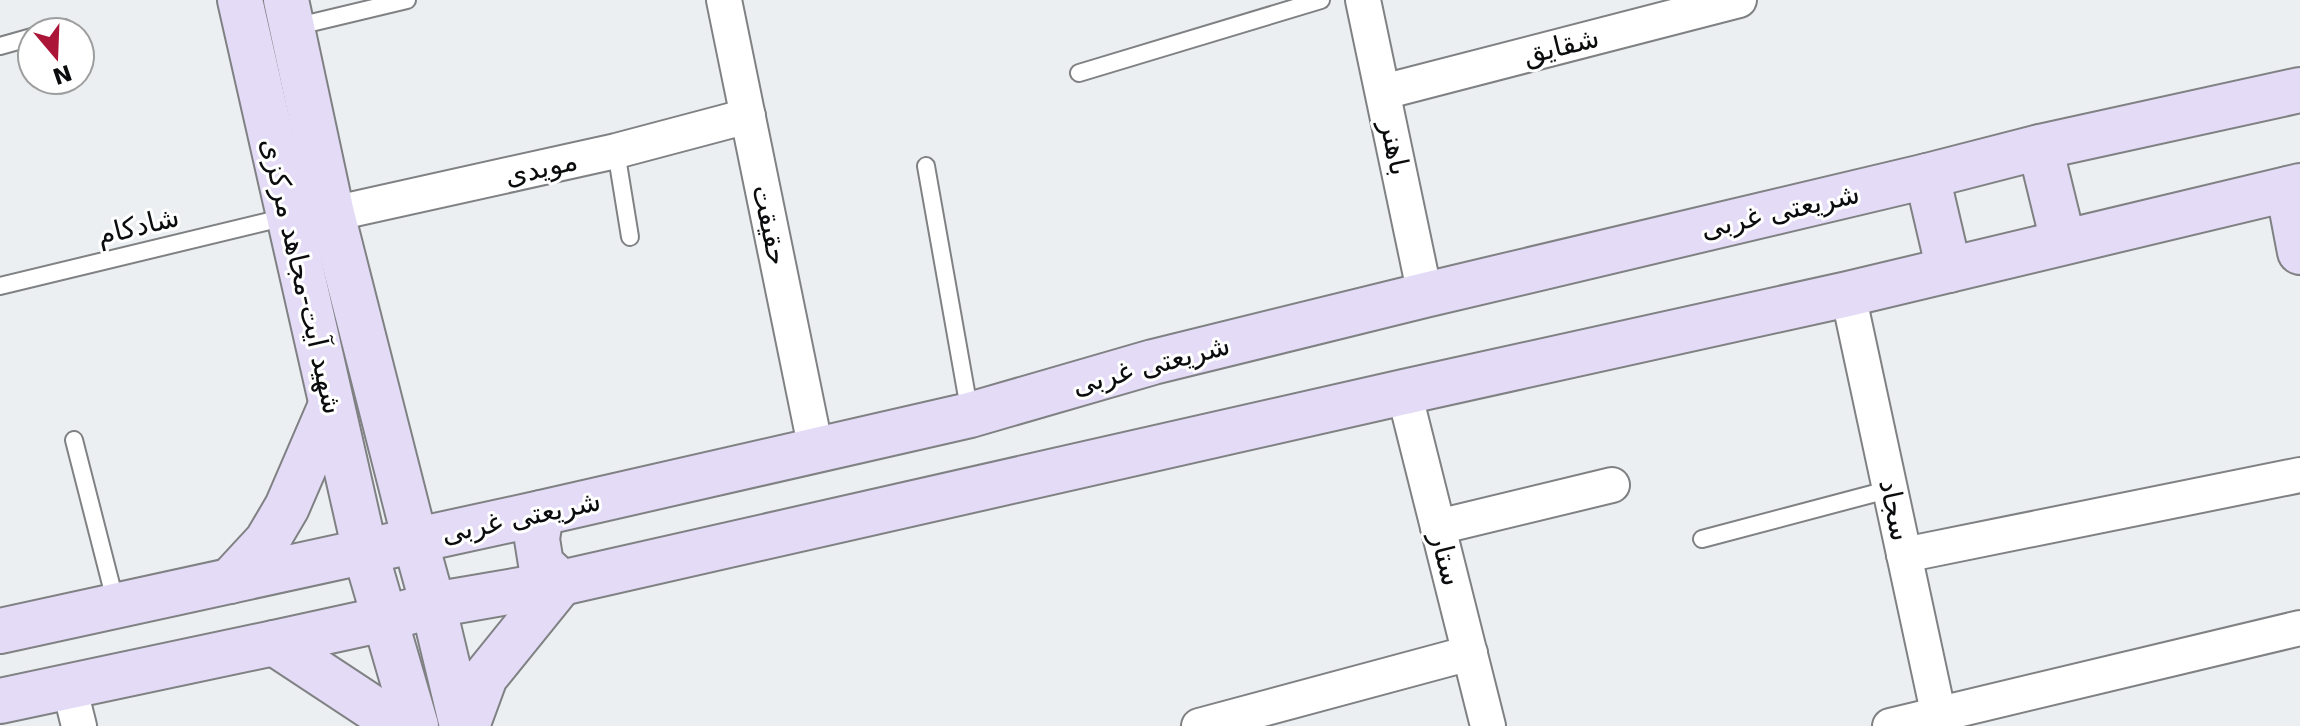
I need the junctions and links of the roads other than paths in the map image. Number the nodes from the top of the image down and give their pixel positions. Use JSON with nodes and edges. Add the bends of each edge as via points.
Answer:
{"nodes":[{"id":1,"x":240,"y":0,"type":"edge"},
{"id":2,"x":407,"y":0,"type":"edge"},
{"id":3,"x":724,"y":0,"type":"edge"},
{"id":4,"x":1321,"y":0,"type":"edge"},
{"id":5,"x":1363,"y":0,"type":"edge"},
{"id":6,"x":1739,"y":0,"type":"edge"},
{"id":7,"x":289,"y":14,"type":"edge"},
{"id":8,"x":1079,"y":73,"type":"dead end"},
{"id":9,"x":2300,"y":90,"type":"edge"},
{"id":10,"x":1383,"y":92,"type":"junction"},
{"id":11,"x":748,"y":116,"type":"junction"},
{"id":12,"x":2040,"y":147,"type":"junction"},
{"id":13,"x":616,"y":151,"type":"junction"},
{"id":14,"x":926,"y":166,"type":"dead end"},
{"id":15,"x":1927,"y":176,"type":"junction"},
{"id":16,"x":2294,"y":188,"type":"edge"},
{"id":17,"x":332,"y":214,"type":"junction"},
{"id":18,"x":289,"y":216,"type":"junction"},
{"id":19,"x":630,"y":237,"type":"dead end"},
{"id":20,"x":2063,"y":241,"type":"junction"},
{"id":21,"x":2300,"y":252,"type":"edge"},
{"id":22,"x":1949,"y":270,"type":"junction"},
{"id":23,"x":0,"y":286,"type":"edge"},
{"id":24,"x":1848,"y":294,"type":"junction"},
{"id":25,"x":1425,"y":295,"type":"junction"},
{"id":26,"x":1404,"y":392,"type":"junction"},
{"id":27,"x":331,"y":405,"type":"junction"},
{"id":28,"x":970,"y":415,"type":"junction"},
{"id":29,"x":74,"y":440,"type":"dead end"},
{"id":30,"x":816,"y":450,"type":"junction"},
{"id":31,"x":2300,"y":475,"type":"edge"},
{"id":32,"x":1612,"y":485,"type":"dead end"},
{"id":33,"x":1891,"y":489,"type":"junction"},
{"id":34,"x":541,"y":513,"type":"junction"},
{"id":35,"x":1438,"y":527,"type":"junction"},
{"id":36,"x":1702,"y":539,"type":"dead end"},
{"id":37,"x":415,"y":540,"type":"junction"},
{"id":38,"x":365,"y":551,"type":"junction"},
{"id":39,"x":1904,"y":555,"type":"junction"},
{"id":40,"x":230,"y":581,"type":"junction"},
{"id":41,"x":561,"y":583,"type":"junction"},
{"id":42,"x":433,"y":605,"type":"junction"},
{"id":43,"x":117,"y":606,"type":"junction"},
{"id":44,"x":384,"y":619,"type":"junction"},
{"id":45,"x":2300,"y":628,"type":"edge"},
{"id":46,"x":0,"y":631,"type":"edge"},
{"id":47,"x":274,"y":643,"type":"junction"},
{"id":48,"x":1470,"y":653,"type":"junction"},
{"id":49,"x":0,"y":701,"type":"edge"},
{"id":50,"x":74,"y":706,"type":"edge"},
{"id":51,"x":1940,"y":721,"type":"edge"},
{"id":52,"x":400,"y":726,"type":"edge"},
{"id":53,"x":416,"y":726,"type":"edge"},
{"id":54,"x":464,"y":726,"type":"edge"},
{"id":55,"x":1199,"y":726,"type":"edge"},
{"id":56,"x":1488,"y":726,"type":"edge"},
{"id":57,"x":1890,"y":726,"type":"edge"}],
"edges":[{"from":1,"to":18,"type":"main road","name":"شهید آیت-مجاهد مرکزی"},
{"from":2,"to":7,"type":"lane"},
{"from":3,"to":11,"type":"street","name":"حقیقت"},
{"from":4,"to":8,"type":"lane"},
{"from":5,"to":10,"type":"street","name":"باهنر"},
{"from":6,"to":10,"type":"street","name":"شقایق"},
{"from":7,"to":17,"type":"main road","name":"شهید آیت-مجاهد مرکزی"},
{"from":9,"to":12,"type":"main road","name":"شریعتی غربی"},
{"from":10,"to":25,"type":"street","name":"باهنر"},
{"from":11,"to":13,"type":"street","name":"مویدی"},
{"from":11,"to":30,"type":"street","name":"حقیقت"},
{"from":12,"to":15,"type":"main road","name":"شریعتی غربی"},
{"from":12,"to":20,"type":"main road"},
{"from":13,"to":17,"type":"street","name":"مویدی"},
{"from":13,"to":19,"type":"lane"},
{"from":14,"to":28,"type":"lane"},
{"from":15,"to":22,"type":"main road"},
{"from":15,"to":25,"type":"main road","name":"شریعتی غربی"},
{"from":16,"to":20,"type":"main road"},
{"from":16,"to":21,"type":"main road"},
{"from":17,"to":37,"type":"main road","name":"شهید آیت-مجاهد مرکزی"},
{"from":18,"to":23,"type":"lane","name":"شادکام"},
{"from":18,"to":27,"type":"main road","name":"شهید آیت-مجاهد مرکزی"},
{"from":20,"to":22,"type":"main road"},
{"from":22,"to":24,"type":"main road"},
{"from":24,"to":26,"type":"main road"},
{"from":24,"to":33,"type":"street","name":"سجاد"},
{"from":25,"to":28,"type":"main road","name":"شریعتی غربی","via":[[1153,362]]},
{"from":26,"to":35,"type":"street","name":"ستار"},
{"from":26,"to":41,"type":"main road"},
{"from":27,"to":38,"type":"main road","name":"شهید آیت-مجاهد مرکزی"},
{"from":27,"to":40,"type":"main road","via":[[287,507],[267,541]]},
{"from":28,"to":30,"type":"main road","name":"شریعتی غربی"},
{"from":29,"to":43,"type":"lane"},
{"from":30,"to":34,"type":"main road","name":"شریعتی غربی"},
{"from":31,"to":39,"type":"street"},
{"from":32,"to":35,"type":"street"},
{"from":33,"to":36,"type":"lane"},
{"from":33,"to":39,"type":"street","name":"سجاد"},
{"from":34,"to":37,"type":"main road","name":"شریعتی غربی"},
{"from":34,"to":41,"type":"main road","via":[[541,564]]},
{"from":35,"to":48,"type":"street","name":"ستار"},
{"from":37,"to":38,"type":"main road","name":"شریعتی غربی"},
{"from":37,"to":42,"type":"main road","name":"شهید آیت-مجاهد مرکزی"},
{"from":38,"to":40,"type":"main road","name":"شریعتی غربی"},
{"from":38,"to":44,"type":"main road","name":"شهید آیت-مجاهد مرکزی"},
{"from":39,"to":51,"type":"street","name":"سجاد"},
{"from":40,"to":43,"type":"main road","name":"شریعتی غربی"},
{"from":41,"to":42,"type":"main road"},
{"from":41,"to":54,"type":"main road","via":[[485,677]]},
{"from":42,"to":44,"type":"main road"},
{"from":42,"to":54,"type":"main road","name":"شهید آیت-مجاهد مرکزی"},
{"from":43,"to":46,"type":"main road","name":"شریعتی غربی"},
{"from":44,"to":47,"type":"main road"},
{"from":44,"to":53,"type":"main road","name":"شهید آیت-مجاهد مرکزی"},
{"from":45,"to":51,"type":"street"},
{"from":47,"to":50,"type":"main road"},
{"from":47,"to":52,"type":"main road"},
{"from":48,"to":55,"type":"street"},
{"from":48,"to":56,"type":"street","name":"ستار"},
{"from":49,"to":50,"type":"main road"},
{"from":51,"to":57,"type":"street"}]}
